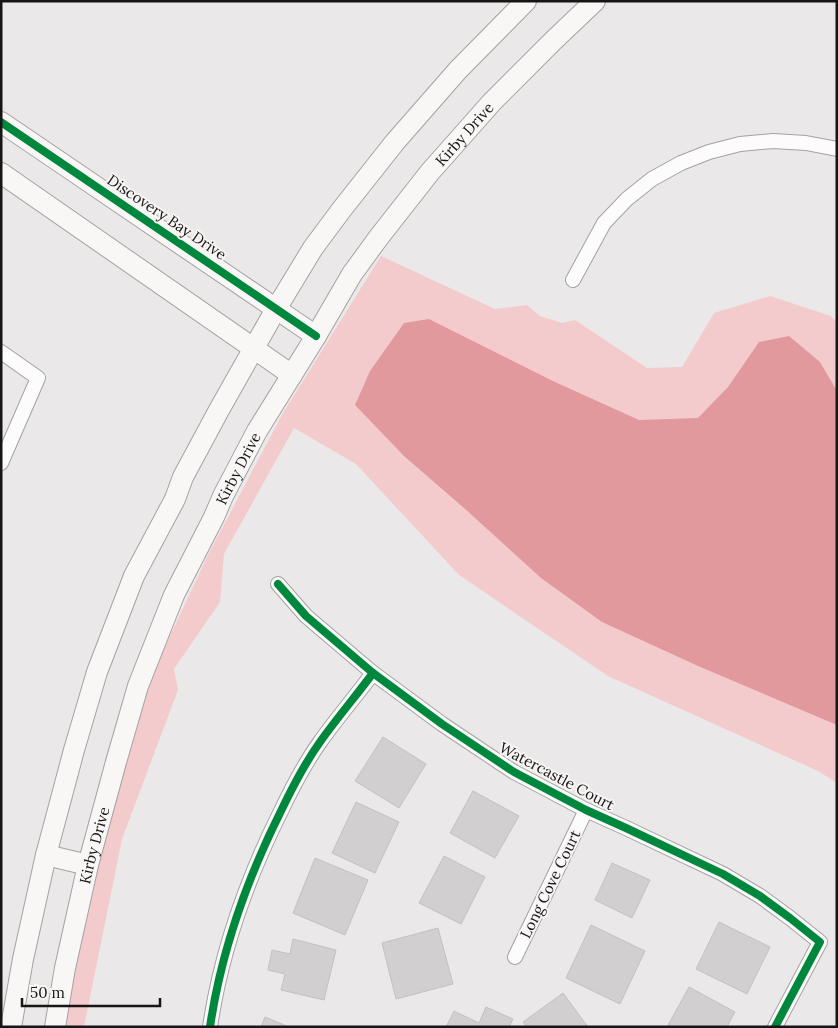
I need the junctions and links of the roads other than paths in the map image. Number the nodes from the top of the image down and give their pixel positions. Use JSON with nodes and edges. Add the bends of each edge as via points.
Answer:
{"nodes":[{"id":1,"x":526,"y":1,"type":"edge"},
{"id":2,"x":596,"y":1,"type":"edge"},
{"id":3,"x":1,"y":122,"type":"edge"},
{"id":4,"x":837,"y":149,"type":"edge"},
{"id":5,"x":1,"y":174,"type":"edge"},
{"id":6,"x":573,"y":280,"type":"dead end"},
{"id":7,"x":276,"y":309,"type":"junction"},
{"id":8,"x":316,"y":336,"type":"junction"},
{"id":9,"x":254,"y":349,"type":"junction"},
{"id":10,"x":1,"y":352,"type":"edge"},
{"id":11,"x":292,"y":375,"type":"junction"},
{"id":12,"x":1,"y":463,"type":"edge"},
{"id":13,"x":278,"y":584,"type":"dead end"},
{"id":14,"x":373,"y":672,"type":"junction"},
{"id":15,"x":586,"y":810,"type":"junction"},
{"id":16,"x":46,"y":855,"type":"junction"},
{"id":17,"x":88,"y":865,"type":"junction"},
{"id":18,"x":515,"y":957,"type":"dead end"},
{"id":19,"x":11,"y":1027,"type":"edge"},
{"id":20,"x":55,"y":1027,"type":"edge"},
{"id":21,"x":210,"y":1027,"type":"edge"},
{"id":22,"x":775,"y":1027,"type":"edge"}],
"edges":[{"from":1,"to":7,"type":"main road","via":[[458,70],[395,142],[313,248]]},
{"from":2,"to":8,"type":"main road","name":"Kirby Drive","via":[[492,102],[430,172],[352,274]]},
{"from":3,"to":7,"type":"main road","name":"Discovery Bay Drive"},
{"from":4,"to":6,"type":"street","via":[[773,141],[740,144],[681,163],[652,179],[604,223]]},
{"from":5,"to":9,"type":"main road"},
{"from":7,"to":8,"type":"main road","name":"Discovery Bay Drive"},
{"from":7,"to":9,"type":"main road"},
{"from":8,"to":11,"type":"main road","name":"Kirby Drive"},
{"from":9,"to":11,"type":"main road"},
{"from":9,"to":16,"type":"main road","via":[[183,477],[134,576],[97,672]]},
{"from":10,"to":12,"type":"street","via":[[38,378]]},
{"from":11,"to":17,"type":"main road","name":"Kirby Drive","via":[[257,432],[174,595],[138,686]]},
{"from":13,"to":14,"type":"street","name":"Watercastle Court","via":[[306,616]]},
{"from":14,"to":15,"type":"street","name":"Watercastle Court","via":[[514,772]]},
{"from":14,"to":21,"type":"street","via":[[319,743],[266,840],[225,956]]},
{"from":15,"to":18,"type":"street","name":"Long Cove Court"},
{"from":15,"to":22,"type":"street","name":"Watercastle Court","via":[[723,874],[767,901],[820,942]]},
{"from":16,"to":17,"type":"main road"},
{"from":16,"to":19,"type":"main road","via":[[22,959]]},
{"from":17,"to":20,"type":"main road","name":"Kirby Drive"}]}
